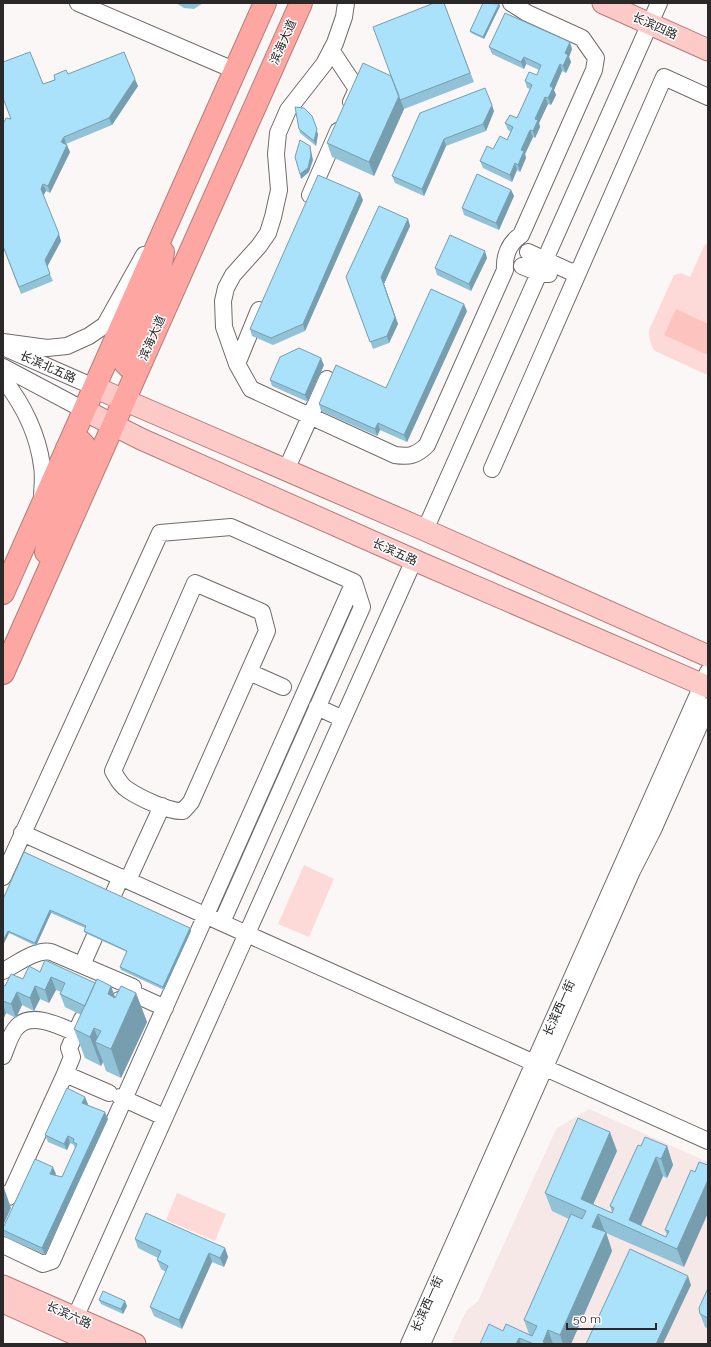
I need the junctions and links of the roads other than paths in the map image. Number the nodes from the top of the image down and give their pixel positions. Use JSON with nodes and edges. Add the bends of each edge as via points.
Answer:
{"nodes":[{"id":1,"x":78,"y":3,"type":"edge"},
{"id":2,"x":265,"y":3,"type":"edge"},
{"id":3,"x":300,"y":3,"type":"edge"},
{"id":4,"x":346,"y":3,"type":"edge"},
{"id":5,"x":511,"y":3,"type":"edge"},
{"id":6,"x":603,"y":3,"type":"edge"},
{"id":7,"x":636,"y":3,"type":"edge"},
{"id":8,"x":655,"y":13,"type":"edge"},
{"id":9,"x":708,"y":35,"type":"edge"},
{"id":10,"x":332,"y":50,"type":"junction"},
{"id":11,"x":708,"y":50,"type":"edge"},
{"id":12,"x":236,"y":71,"type":"junction"},
{"id":13,"x":708,"y":97,"type":"edge"},
{"id":14,"x":304,"y":209,"type":"edge"},
{"id":15,"x":170,"y":217,"type":"junction"},
{"id":16,"x":521,"y":235,"type":"junction"},
{"id":17,"x":525,"y":259,"type":"junction"},
{"id":18,"x":542,"y":266,"type":"junction"},
{"id":19,"x":580,"y":268,"type":"junction"},
{"id":20,"x":505,"y":270,"type":"junction"},
{"id":21,"x":570,"y":291,"type":"junction"},
{"id":22,"x":266,"y":294,"type":"edge"},
{"id":23,"x":3,"y":342,"type":"edge"},
{"id":24,"x":3,"y":347,"type":"edge"},
{"id":25,"x":141,"y":363,"type":"junction"},
{"id":26,"x":237,"y":364,"type":"junction"},
{"id":27,"x":3,"y":367,"type":"edge"},
{"id":28,"x":3,"y":379,"type":"edge"},
{"id":29,"x":327,"y":379,"type":"dead end"},
{"id":30,"x":94,"y":388,"type":"junction"},
{"id":31,"x":124,"y":401,"type":"junction"},
{"id":32,"x":84,"y":410,"type":"junction"},
{"id":33,"x":310,"y":416,"type":"junction"},
{"id":34,"x":178,"y":424,"type":"junction"},
{"id":35,"x":113,"y":425,"type":"junction"},
{"id":36,"x":67,"y":448,"type":"junction"},
{"id":37,"x":164,"y":449,"type":"junction"},
{"id":38,"x":492,"y":469,"type":"dead end"},
{"id":39,"x":286,"y":470,"type":"junction"},
{"id":40,"x":42,"y":504,"type":"junction"},
{"id":41,"x":425,"y":530,"type":"junction"},
{"id":42,"x":414,"y":560,"type":"junction"},
{"id":43,"x":354,"y":582,"type":"junction"},
{"id":44,"x":3,"y":593,"type":"edge"},
{"id":45,"x":35,"y":600,"type":"junction"},
{"id":46,"x":708,"y":656,"type":"edge"},
{"id":47,"x":249,"y":672,"type":"junction"},
{"id":48,"x":3,"y":673,"type":"edge"},
{"id":49,"x":706,"y":681,"type":"edge"},
{"id":50,"x":283,"y":687,"type":"dead end"},
{"id":51,"x":708,"y":706,"type":"edge"},
{"id":52,"x":317,"y":707,"type":"junction"},
{"id":53,"x":343,"y":719,"type":"junction"},
{"id":54,"x":162,"y":806,"type":"junction"},
{"id":55,"x":22,"y":833,"type":"junction"},
{"id":56,"x":3,"y":877,"type":"edge"},
{"id":57,"x":125,"y":879,"type":"junction"},
{"id":58,"x":113,"y":895,"type":"edge"},
{"id":59,"x":206,"y":915,"type":"junction"},
{"id":60,"x":222,"y":922,"type":"junction"},
{"id":61,"x":246,"y":933,"type":"junction"},
{"id":62,"x":94,"y":938,"type":"edge"},
{"id":63,"x":82,"y":965,"type":"junction"},
{"id":64,"x":3,"y":971,"type":"edge"},
{"id":65,"x":130,"y":992,"type":"junction"},
{"id":66,"x":103,"y":993,"type":"edge"},
{"id":67,"x":165,"y":1008,"type":"junction"},
{"id":68,"x":3,"y":1056,"type":"edge"},
{"id":69,"x":539,"y":1065,"type":"junction"},
{"id":70,"x":65,"y":1074,"type":"junction"},
{"id":71,"x":118,"y":1097,"type":"junction"},
{"id":72,"x":164,"y":1117,"type":"junction"},
{"id":73,"x":708,"y":1141,"type":"edge"},
{"id":74,"x":3,"y":1194,"type":"edge"},
{"id":75,"x":3,"y":1245,"type":"edge"},
{"id":76,"x":3,"y":1286,"type":"edge"},
{"id":77,"x":3,"y":1302,"type":"edge"},
{"id":78,"x":75,"y":1318,"type":"junction"},
{"id":79,"x":96,"y":1344,"type":"edge"},
{"id":80,"x":135,"y":1344,"type":"edge"},
{"id":81,"x":409,"y":1344,"type":"edge"},
{"id":82,"x":422,"y":1344,"type":"edge"}],
"edges":[{"from":1,"to":12,"type":"street"},
{"from":2,"to":12,"type":"highway"},
{"from":3,"to":25,"type":"highway","name":"滨海大道"},
{"from":4,"to":10,"type":"street","via":[[344,17]]},
{"from":5,"to":16,"type":"street","via":[[582,38],[596,58],[594,70]]},
{"from":6,"to":8,"type":"main road","name":"长滨四路"},
{"from":7,"to":8,"type":"main road","name":"长滨四路"},
{"from":8,"to":9,"type":"main road","name":"长滨四路"},
{"from":8,"to":11,"type":"main road","name":"长滨四路"},
{"from":8,"to":18,"type":"street"},
{"from":10,"to":14,"type":"street","via":[[357,89]]},
{"from":10,"to":26,"type":"street","via":[[288,110],[278,134],[276,154],[279,190],[268,233],[233,275],[226,288],[223,301],[224,327]]},
{"from":12,"to":15,"type":"highway"},
{"from":13,"to":19,"type":"street","via":[[664,77]]},
{"from":15,"to":23,"type":"street","via":[[137,266],[105,325],[67,346],[47,348]]},
{"from":15,"to":25,"type":"highway","via":[[158,283],[125,356],[125,363],[129,367]]},
{"from":15,"to":30,"type":"highway"},
{"from":16,"to":17,"type":"street"},
{"from":16,"to":20,"type":"street","via":[[508,251]]},
{"from":17,"to":18,"type":"street"},
{"from":17,"to":20,"type":"street","via":[[513,271]]},
{"from":18,"to":19,"type":"street","via":[[575,272]]},
{"from":18,"to":21,"type":"street","via":[[551,275],[570,286]]},
{"from":18,"to":41,"type":"street"},
{"from":19,"to":21,"type":"street"},
{"from":20,"to":33,"type":"street","via":[[427,445],[418,454],[395,455]]},
{"from":21,"to":38,"type":"street"},
{"from":22,"to":26,"type":"street"},
{"from":24,"to":30,"type":"street","name":"长滨北五路"},
{"from":25,"to":31,"type":"highway","name":"滨海大道"},
{"from":26,"to":33,"type":"street","via":[[251,389]]},
{"from":27,"to":32,"type":"street","name":"长滨北五路"},
{"from":28,"to":40,"type":"street","via":[[28,417],[36,441],[43,467]]},
{"from":29,"to":33,"type":"street"},
{"from":30,"to":31,"type":"main road"},
{"from":30,"to":32,"type":"highway"},
{"from":31,"to":34,"type":"main road"},
{"from":31,"to":35,"type":"highway","name":"滨海大道"},
{"from":32,"to":35,"type":"main road","name":"长滨五路"},
{"from":32,"to":36,"type":"highway"},
{"from":33,"to":39,"type":"street"},
{"from":34,"to":37,"type":"main road","via":[[167,428],[161,434]]},
{"from":34,"to":39,"type":"main road"},
{"from":35,"to":37,"type":"main road","name":"长滨五路"},
{"from":35,"to":45,"type":"highway","name":"滨海大道"},
{"from":36,"to":40,"type":"highway"},
{"from":36,"to":45,"type":"highway","via":[[79,440],[84,445],[84,451],[54,518]]},
{"from":37,"to":42,"type":"main road","name":"长滨五路"},
{"from":39,"to":41,"type":"main road"},
{"from":40,"to":44,"type":"highway"},
{"from":41,"to":46,"type":"main road"},
{"from":42,"to":49,"type":"main road","name":"长滨五路"},
{"from":42,"to":53,"type":"street"},
{"from":43,"to":52,"type":"street","via":[[362,607]]},
{"from":43,"to":55,"type":"street","via":[[231,527],[160,533]]},
{"from":43,"to":59,"type":"street"},
{"from":45,"to":48,"type":"highway","name":"滨海大道"},
{"from":47,"to":50,"type":"street"},
{"from":47,"to":54,"type":"street","via":[[191,802],[183,811],[174,811]]},
{"from":47,"to":54,"type":"street","via":[[267,631],[262,612],[195,583],[113,771],[127,790]]},
{"from":49,"to":69,"type":"street","name":"长滨西一街"},
{"from":51,"to":69,"type":"street","name":"长滨西一街"},
{"from":52,"to":53,"type":"street"},
{"from":52,"to":60,"type":"street"},
{"from":53,"to":61,"type":"street"},
{"from":54,"to":57,"type":"street"},
{"from":55,"to":56,"type":"street"},
{"from":55,"to":57,"type":"street"},
{"from":57,"to":58,"type":"street"},
{"from":57,"to":59,"type":"street"},
{"from":59,"to":60,"type":"street"},
{"from":59,"to":67,"type":"street"},
{"from":60,"to":61,"type":"street"},
{"from":61,"to":69,"type":"street"},
{"from":61,"to":72,"type":"street"},
{"from":62,"to":63,"type":"street"},
{"from":63,"to":64,"type":"street","via":[[44,951]]},
{"from":63,"to":65,"type":"street","via":[[133,987]]},
{"from":65,"to":66,"type":"street","via":[[125,1003]]},
{"from":65,"to":67,"type":"street"},
{"from":67,"to":71,"type":"street"},
{"from":68,"to":70,"type":"street","via":[[17,1027],[27,1021],[40,1020],[79,1026],[69,1048],[72,1057]]},
{"from":69,"to":73,"type":"street"},
{"from":69,"to":81,"type":"street","name":"长滨西一街"},
{"from":69,"to":82,"type":"street","name":"长滨西一街"},
{"from":70,"to":71,"type":"street"},
{"from":70,"to":74,"type":"street","via":[[9,1197]]},
{"from":71,"to":72,"type":"street"},
{"from":71,"to":75,"type":"street","via":[[52,1261],[43,1264]]},
{"from":72,"to":78,"type":"street"},
{"from":76,"to":78,"type":"main road","name":"长滨六路"},
{"from":77,"to":79,"type":"main road","name":"长滨六路"},
{"from":78,"to":80,"type":"main road","name":"长滨六路"}]}
